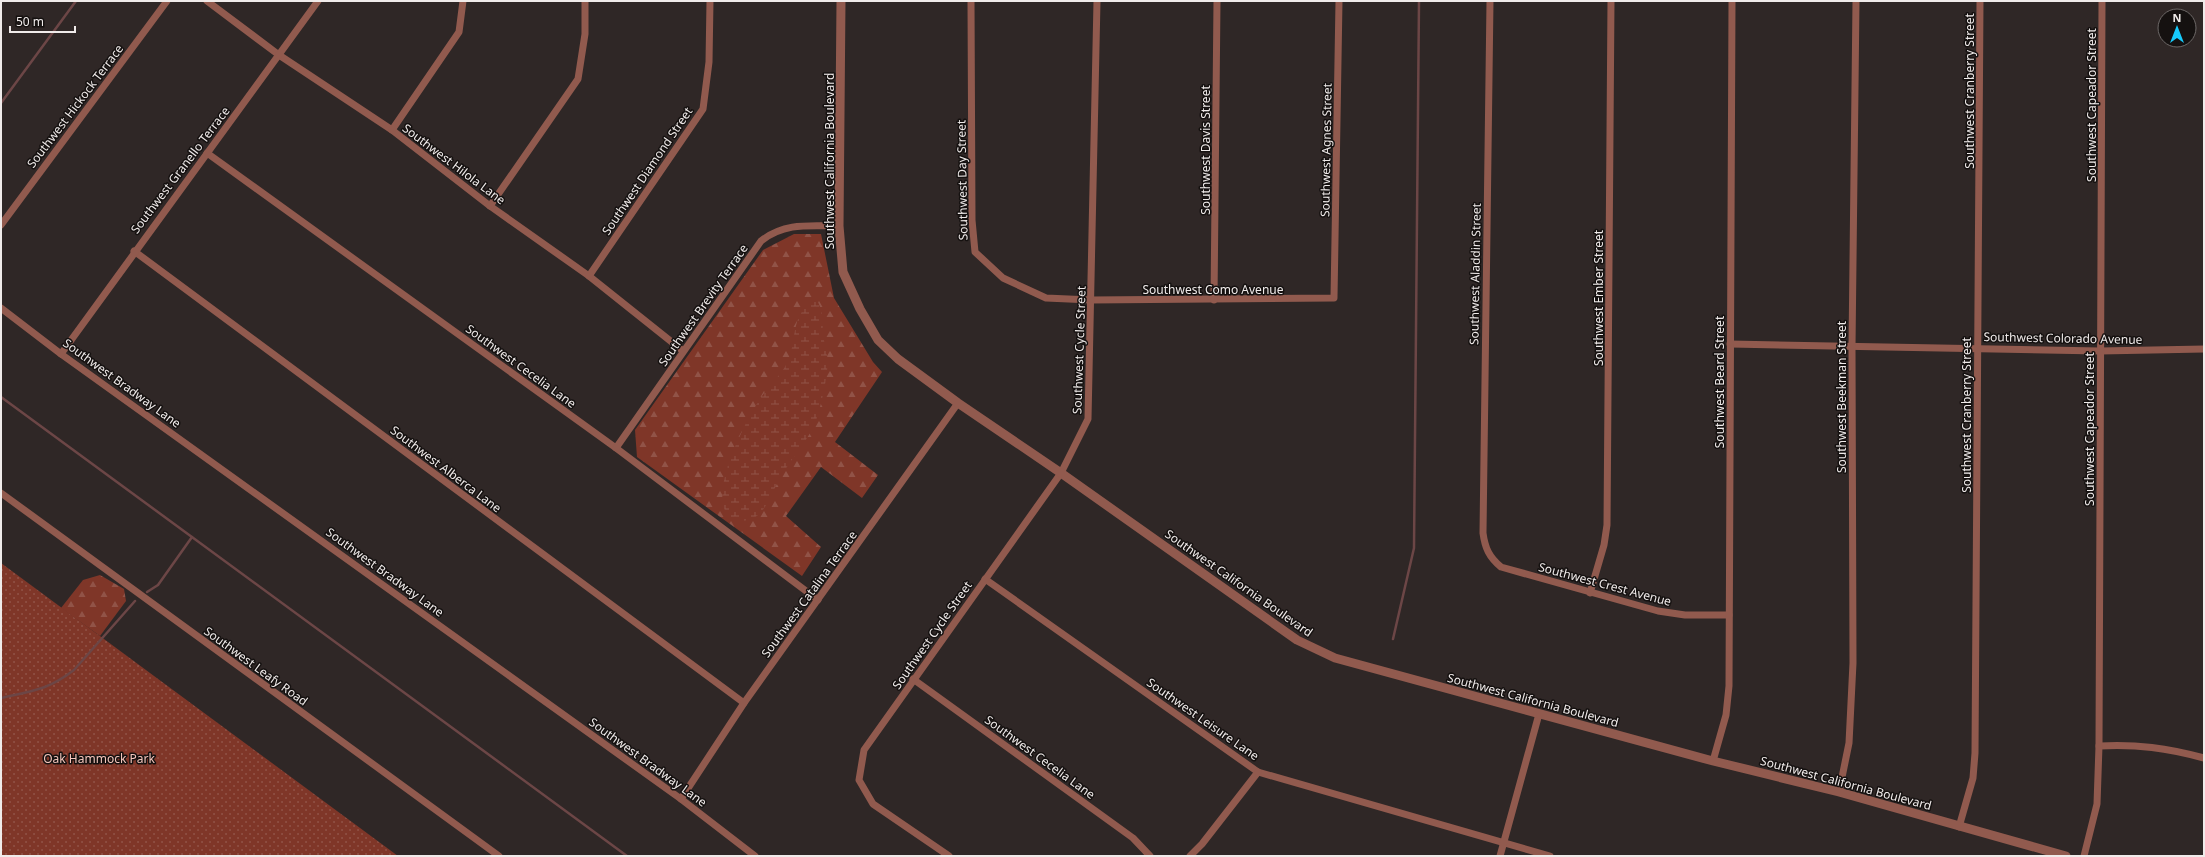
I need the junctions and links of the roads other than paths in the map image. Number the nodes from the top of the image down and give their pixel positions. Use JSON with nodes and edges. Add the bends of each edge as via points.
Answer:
{"nodes":[{"id":1,"x":167,"y":1,"type":"edge"},
{"id":2,"x":207,"y":1,"type":"edge"},
{"id":3,"x":318,"y":1,"type":"edge"},
{"id":4,"x":462,"y":1,"type":"edge"},
{"id":5,"x":585,"y":1,"type":"edge"},
{"id":6,"x":710,"y":1,"type":"edge"},
{"id":7,"x":841,"y":1,"type":"edge"},
{"id":8,"x":971,"y":1,"type":"edge"},
{"id":9,"x":1097,"y":1,"type":"edge"},
{"id":10,"x":1217,"y":1,"type":"edge"},
{"id":11,"x":1339,"y":1,"type":"edge"},
{"id":12,"x":1490,"y":1,"type":"edge"},
{"id":13,"x":1611,"y":1,"type":"edge"},
{"id":14,"x":1732,"y":1,"type":"edge"},
{"id":15,"x":1856,"y":1,"type":"edge"},
{"id":16,"x":1980,"y":1,"type":"edge"},
{"id":17,"x":2102,"y":1,"type":"edge"},
{"id":18,"x":279,"y":55,"type":"junction"},
{"id":19,"x":392,"y":130,"type":"junction"},
{"id":20,"x":207,"y":153,"type":"junction"},
{"id":21,"x":490,"y":206,"type":"junction"},
{"id":22,"x":1,"y":225,"type":"edge"},
{"id":23,"x":839,"y":226,"type":"junction"},
{"id":24,"x":134,"y":251,"type":"junction"},
{"id":25,"x":589,"y":276,"type":"junction"},
{"id":26,"x":1334,"y":298,"type":"joint"},
{"id":27,"x":1091,"y":300,"type":"junction"},
{"id":28,"x":1214,"y":300,"type":"junction"},
{"id":29,"x":1,"y":308,"type":"edge"},
{"id":30,"x":1730,"y":344,"type":"junction"},
{"id":31,"x":1852,"y":347,"type":"junction"},
{"id":32,"x":1978,"y":348,"type":"junction"},
{"id":33,"x":2204,"y":349,"type":"edge"},
{"id":34,"x":683,"y":351,"type":"junction"},
{"id":35,"x":2100,"y":351,"type":"junction"},
{"id":36,"x":61,"y":354,"type":"junction"},
{"id":37,"x":958,"y":403,"type":"junction"},
{"id":38,"x":616,"y":448,"type":"junction"},
{"id":39,"x":1061,"y":472,"type":"junction"},
{"id":40,"x":1,"y":493,"type":"edge"},
{"id":41,"x":1485,"y":548,"type":"joint"},
{"id":42,"x":985,"y":579,"type":"junction"},
{"id":43,"x":1590,"y":593,"type":"junction"},
{"id":44,"x":818,"y":600,"type":"junction"},
{"id":45,"x":1729,"y":615,"type":"junction"},
{"id":46,"x":913,"y":679,"type":"junction"},
{"id":47,"x":744,"y":703,"type":"junction"},
{"id":48,"x":1539,"y":714,"type":"junction"},
{"id":49,"x":2098,"y":746,"type":"junction"},
{"id":50,"x":2204,"y":758,"type":"edge"},
{"id":51,"x":1713,"y":761,"type":"junction"},
{"id":52,"x":1258,"y":772,"type":"junction"},
{"id":53,"x":1839,"y":792,"type":"junction"},
{"id":54,"x":681,"y":799,"type":"junction"},
{"id":55,"x":1959,"y":827,"type":"junction"},
{"id":56,"x":1503,"y":844,"type":"junction"},
{"id":57,"x":498,"y":856,"type":"edge"},
{"id":58,"x":755,"y":856,"type":"edge"},
{"id":59,"x":949,"y":856,"type":"edge"},
{"id":60,"x":1150,"y":856,"type":"edge"},
{"id":61,"x":1190,"y":856,"type":"edge"},
{"id":62,"x":1500,"y":856,"type":"edge"},
{"id":63,"x":1550,"y":856,"type":"edge"},
{"id":64,"x":2066,"y":856,"type":"edge"},
{"id":65,"x":2084,"y":856,"type":"edge"}],
"edges":[{"from":1,"to":22,"type":"street","name":"Southwest Hickock Terrace"},
{"from":2,"to":18,"type":"street","name":"Southwest Hilola Lane"},
{"from":3,"to":18,"type":"street","name":"Southwest Granello Terrace"},
{"from":4,"to":19,"type":"street","via":[[459,32]]},
{"from":5,"to":21,"type":"street","via":[[585,34],[578,79]]},
{"from":6,"to":25,"type":"street","name":"Southwest Diamond Street","via":[[709,62],[703,109]]},
{"from":7,"to":23,"type":"street","name":"Southwest California Boulevard"},
{"from":8,"to":27,"type":"street","name":"Southwest Day Street","via":[[972,220],[975,252],[1003,278],[1046,298]]},
{"from":9,"to":27,"type":"street","name":"Southwest Cycle Street"},
{"from":10,"to":28,"type":"street","name":"Southwest Davis Street"},
{"from":11,"to":26,"type":"street","name":"Southwest Agnes Street"},
{"from":12,"to":41,"type":"street","name":"Southwest Aladdin Street","via":[[1483,533]]},
{"from":13,"to":43,"type":"street","name":"Southwest Ember Street","via":[[1607,525]]},
{"from":14,"to":30,"type":"street","name":"Southwest Beard Street"},
{"from":15,"to":31,"type":"street","name":"Southwest Beekman Street"},
{"from":16,"to":32,"type":"street","name":"Southwest Cranberry Street"},
{"from":17,"to":35,"type":"street","name":"Southwest Capeador Street"},
{"from":18,"to":19,"type":"street","name":"Southwest Hilola Lane"},
{"from":18,"to":20,"type":"street","name":"Southwest Granello Terrace"},
{"from":19,"to":21,"type":"street","name":"Southwest Hilola Lane"},
{"from":20,"to":24,"type":"street","name":"Southwest Granello Terrace"},
{"from":20,"to":38,"type":"street","name":"Southwest Cecelia Lane"},
{"from":21,"to":25,"type":"street","name":"Southwest Hilola Lane"},
{"from":23,"to":34,"type":"street","name":"Southwest Brevity Terrace","via":[[786,227],[761,241]]},
{"from":23,"to":37,"type":"street","name":"Southwest California Boulevard","via":[[843,272],[878,340],[898,359]]},
{"from":24,"to":36,"type":"street","name":"Southwest Granello Terrace"},
{"from":24,"to":47,"type":"street","name":"Southwest Alberca Lane"},
{"from":25,"to":34,"type":"street","name":"Southwest Hilola Lane"},
{"from":26,"to":28,"type":"street","name":"Southwest Como Avenue"},
{"from":27,"to":28,"type":"street","name":"Southwest Como Avenue"},
{"from":27,"to":39,"type":"street","name":"Southwest Cycle Street","via":[[1088,419]]},
{"from":29,"to":36,"type":"street","name":"Southwest Bradway Lane"},
{"from":30,"to":31,"type":"street","name":"Southwest Colorado Avenue"},
{"from":30,"to":45,"type":"street","name":"Southwest Beard Street"},
{"from":31,"to":32,"type":"street","name":"Southwest Colorado Avenue"},
{"from":31,"to":53,"type":"street","name":"Southwest Beekman Street","via":[[1853,664],[1849,743]]},
{"from":32,"to":35,"type":"street","name":"Southwest Colorado Avenue"},
{"from":32,"to":55,"type":"street","name":"Southwest Cranberry Street","via":[[1974,760],[1973,778]]},
{"from":33,"to":35,"type":"street","name":"Southwest Colorado Avenue"},
{"from":34,"to":38,"type":"street","name":"Southwest Brevity Terrace"},
{"from":35,"to":49,"type":"street","name":"Southwest Capeador Street"},
{"from":36,"to":54,"type":"street","name":"Southwest Bradway Lane"},
{"from":37,"to":39,"type":"street","name":"Southwest California Boulevard"},
{"from":37,"to":44,"type":"street","name":"Southwest Catalina Terrace"},
{"from":38,"to":44,"type":"street","name":"Southwest Cecelia Lane"},
{"from":39,"to":42,"type":"street","name":"Southwest Cycle Street"},
{"from":39,"to":48,"type":"street","name":"Southwest California Boulevard","via":[[1316,651]]},
{"from":40,"to":57,"type":"street","name":"Southwest Leafy Road"},
{"from":41,"to":43,"type":"street","name":"Southwest Crest Avenue","via":[[1501,567]]},
{"from":42,"to":46,"type":"street","name":"Southwest Cycle Street"},
{"from":42,"to":52,"type":"street","name":"Southwest Leisure Lane"},
{"from":43,"to":45,"type":"street","name":"Southwest Crest Avenue","via":[[1669,613]]},
{"from":44,"to":47,"type":"street","name":"Southwest Catalina Terrace"},
{"from":45,"to":51,"type":"street","name":"Southwest Beard Street","via":[[1728,702]]},
{"from":46,"to":59,"type":"street","name":"Southwest Cycle Street","via":[[864,750],[859,780],[874,804]]},
{"from":46,"to":60,"type":"street","name":"Southwest Cecelia Lane","via":[[1133,838]]},
{"from":47,"to":54,"type":"street","name":"Southwest Catalina Terrace"},
{"from":48,"to":51,"type":"street","name":"Southwest California Boulevard"},
{"from":48,"to":56,"type":"street"},
{"from":49,"to":50,"type":"street","via":[[2150,746]]},
{"from":49,"to":65,"type":"street","name":"Southwest Capeador Street","via":[[2097,804]]},
{"from":51,"to":53,"type":"street","name":"Southwest California Boulevard"},
{"from":52,"to":56,"type":"street","name":"Southwest Leisure Lane"},
{"from":52,"to":61,"type":"street"},
{"from":53,"to":55,"type":"street","name":"Southwest California Boulevard"},
{"from":54,"to":58,"type":"street","name":"Southwest Bradway Lane"},
{"from":55,"to":64,"type":"street","name":"Southwest California Boulevard"},
{"from":56,"to":62,"type":"street"},
{"from":56,"to":63,"type":"street","name":"Southwest Leisure Lane"}]}
